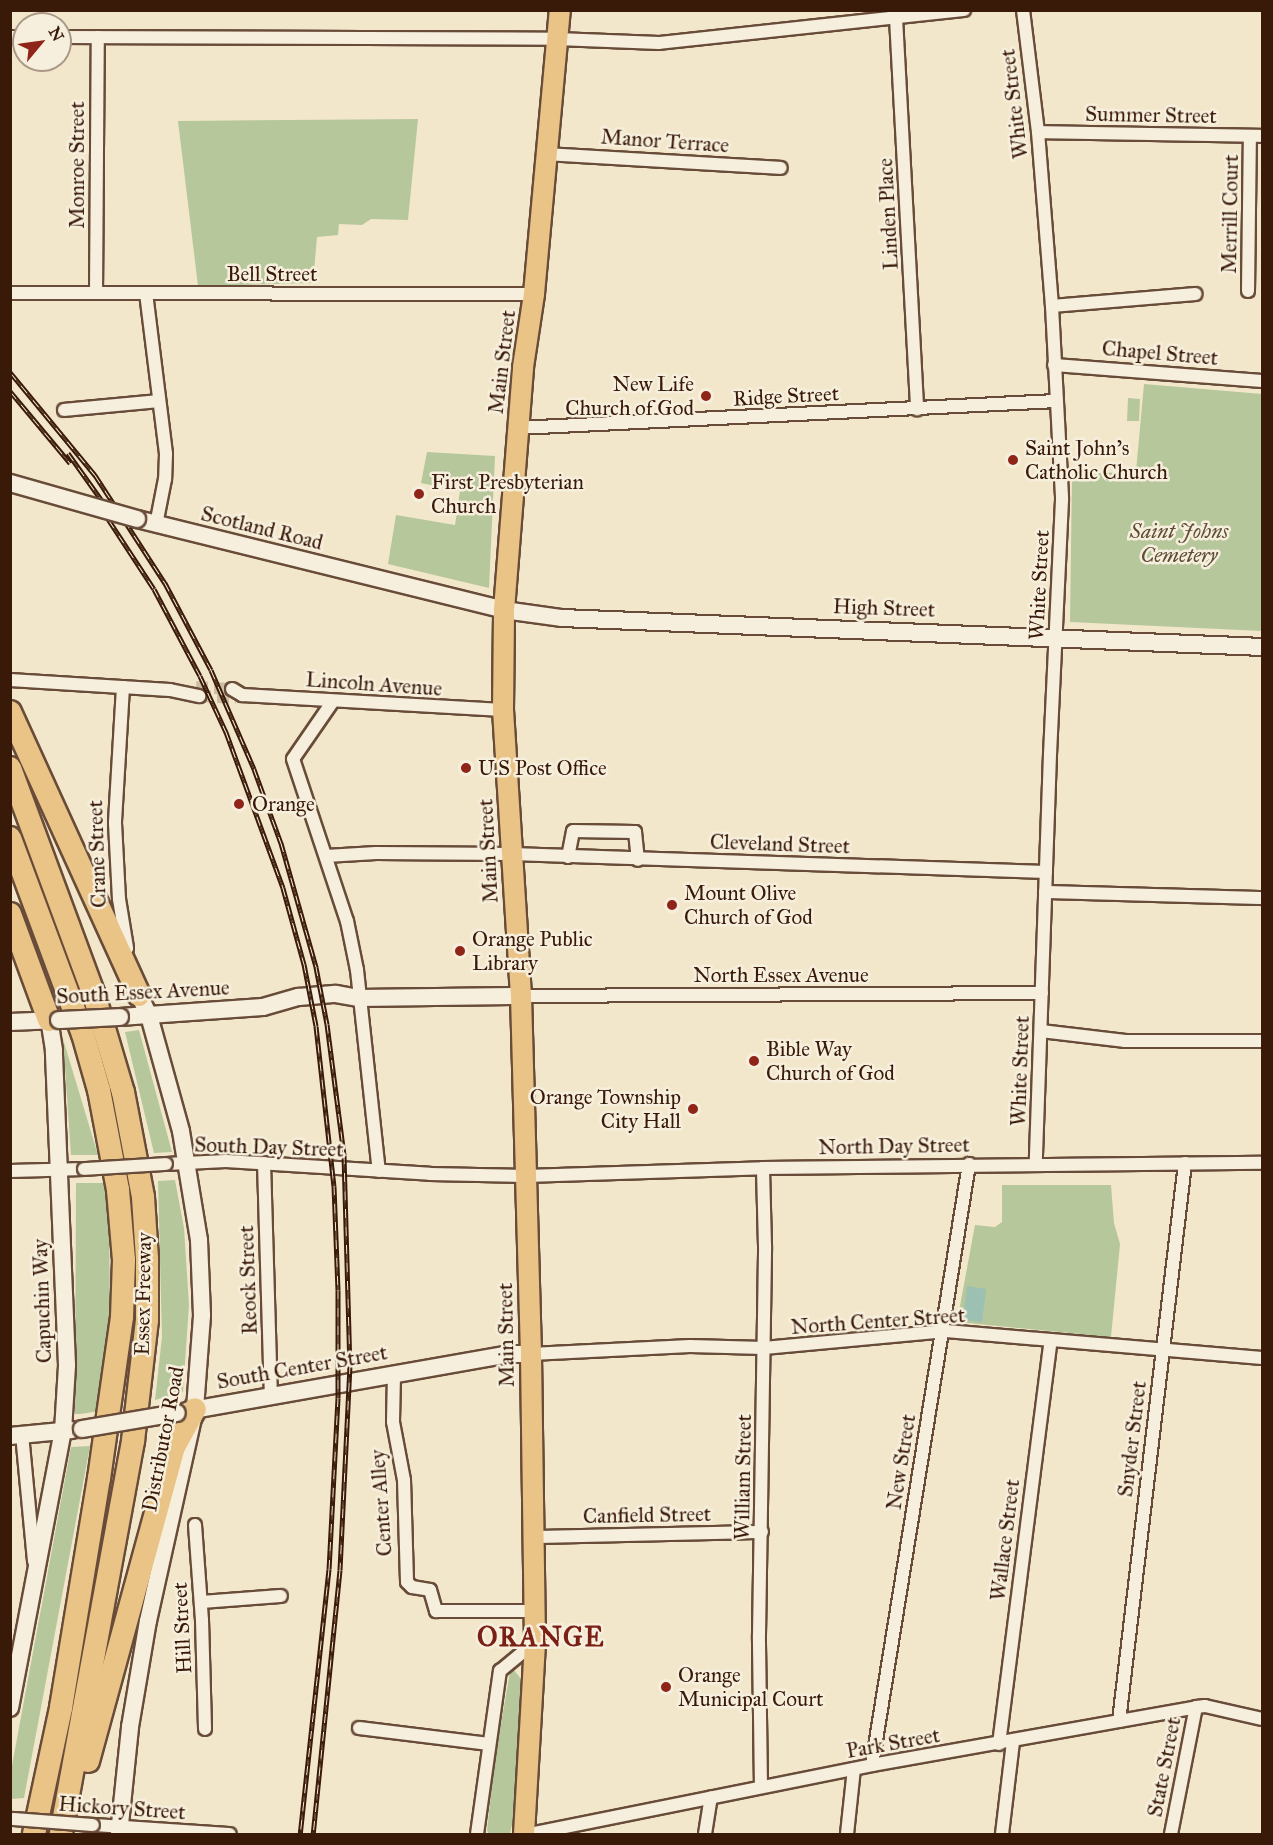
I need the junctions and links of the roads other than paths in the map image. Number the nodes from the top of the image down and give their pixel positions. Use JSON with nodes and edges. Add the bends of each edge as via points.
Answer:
{"nodes":[{"id":1,"x":560,"y":10,"type":"edge"},
{"id":2,"x":964,"y":10,"type":"edge"},
{"id":3,"x":1023,"y":10,"type":"edge"},
{"id":4,"x":896,"y":18,"type":"junction"},
{"id":5,"x":72,"y":37,"type":"edge"},
{"id":6,"x":98,"y":37,"type":"junction"},
{"id":7,"x":557,"y":39,"type":"junction"},
{"id":8,"x":1038,"y":132,"type":"junction"},
{"id":9,"x":1256,"y":136,"type":"edge"},
{"id":10,"x":547,"y":154,"type":"junction"},
{"id":11,"x":781,"y":168,"type":"dead end"},
{"id":12,"x":1248,"y":291,"type":"dead end"},
{"id":13,"x":10,"y":293,"type":"edge"},
{"id":14,"x":96,"y":293,"type":"junction"},
{"id":15,"x":146,"y":294,"type":"junction"},
{"id":16,"x":534,"y":294,"type":"junction"},
{"id":17,"x":1195,"y":294,"type":"dead end"},
{"id":18,"x":1052,"y":306,"type":"junction"},
{"id":19,"x":1054,"y":365,"type":"junction"},
{"id":20,"x":1263,"y":381,"type":"edge"},
{"id":21,"x":1056,"y":400,"type":"junction"},
{"id":22,"x":159,"y":401,"type":"junction"},
{"id":23,"x":917,"y":409,"type":"junction"},
{"id":24,"x":64,"y":410,"type":"dead end"},
{"id":25,"x":518,"y":428,"type":"junction"},
{"id":26,"x":10,"y":483,"type":"edge"},
{"id":27,"x":156,"y":525,"type":"junction"},
{"id":28,"x":504,"y":610,"type":"junction"},
{"id":29,"x":1055,"y":638,"type":"junction"},
{"id":30,"x":1263,"y":647,"type":"edge"},
{"id":31,"x":10,"y":680,"type":"edge"},
{"id":32,"x":123,"y":687,"type":"junction"},
{"id":33,"x":197,"y":691,"type":"tunnel mouth"},
{"id":34,"x":237,"y":694,"type":"tunnel mouth"},
{"id":35,"x":333,"y":701,"type":"junction"},
{"id":36,"x":504,"y":710,"type":"junction"},
{"id":37,"x":10,"y":712,"type":"edge"},
{"id":38,"x":10,"y":768,"type":"edge"},
{"id":39,"x":10,"y":838,"type":"edge"},
{"id":40,"x":512,"y":854,"type":"junction"},
{"id":41,"x":326,"y":856,"type":"junction"},
{"id":42,"x":568,"y":857,"type":"junction"},
{"id":43,"x":638,"y":860,"type":"junction"},
{"id":44,"x":1046,"y":872,"type":"junction"},
{"id":45,"x":1045,"y":892,"type":"junction"},
{"id":46,"x":1263,"y":898,"type":"edge"},
{"id":47,"x":10,"y":914,"type":"edge"},
{"id":48,"x":1042,"y":993,"type":"junction"},
{"id":49,"x":139,"y":996,"type":"junction"},
{"id":50,"x":521,"y":996,"type":"junction"},
{"id":51,"x":358,"y":998,"type":"junction"},
{"id":52,"x":149,"y":1016,"type":"junction"},
{"id":53,"x":54,"y":1020,"type":"junction"},
{"id":54,"x":10,"y":1022,"type":"edge"},
{"id":55,"x":1041,"y":1031,"type":"junction"},
{"id":56,"x":1263,"y":1041,"type":"edge"},
{"id":57,"x":185,"y":1163,"type":"junction"},
{"id":58,"x":264,"y":1163,"type":"junction"},
{"id":59,"x":1185,"y":1163,"type":"junction"},
{"id":60,"x":1263,"y":1163,"type":"edge"},
{"id":61,"x":969,"y":1164,"type":"junction"},
{"id":62,"x":1036,"y":1164,"type":"junction"},
{"id":63,"x":763,"y":1168,"type":"junction"},
{"id":64,"x":60,"y":1170,"type":"junction"},
{"id":65,"x":10,"y":1171,"type":"edge"},
{"id":66,"x":379,"y":1171,"type":"junction"},
{"id":67,"x":526,"y":1176,"type":"junction"},
{"id":68,"x":942,"y":1332,"type":"junction"},
{"id":69,"x":1051,"y":1340,"type":"junction"},
{"id":70,"x":764,"y":1348,"type":"junction"},
{"id":71,"x":1162,"y":1350,"type":"junction"},
{"id":72,"x":531,"y":1354,"type":"junction"},
{"id":73,"x":1263,"y":1358,"type":"edge"},
{"id":74,"x":393,"y":1374,"type":"junction"},
{"id":75,"x":272,"y":1395,"type":"junction"},
{"id":76,"x":186,"y":1411,"type":"junction"},
{"id":77,"x":63,"y":1431,"type":"junction"},
{"id":78,"x":16,"y":1435,"type":"edge"},
{"id":79,"x":195,"y":1526,"type":"dead end"},
{"id":80,"x":762,"y":1532,"type":"junction"},
{"id":81,"x":533,"y":1537,"type":"junction"},
{"id":82,"x":35,"y":1577,"type":"junction"},
{"id":83,"x":281,"y":1596,"type":"dead end"},
{"id":84,"x":201,"y":1602,"type":"junction"},
{"id":85,"x":535,"y":1611,"type":"junction"},
{"id":86,"x":535,"y":1642,"type":"junction"},
{"id":87,"x":1196,"y":1707,"type":"junction"},
{"id":88,"x":10,"y":1708,"type":"edge"},
{"id":89,"x":1263,"y":1719,"type":"edge"},
{"id":90,"x":1119,"y":1720,"type":"junction"},
{"id":91,"x":359,"y":1728,"type":"dead end"},
{"id":92,"x":205,"y":1729,"type":"dead end"},
{"id":93,"x":1013,"y":1742,"type":"junction"},
{"id":94,"x":489,"y":1744,"type":"junction"},
{"id":95,"x":999,"y":1744,"type":"junction"},
{"id":96,"x":872,"y":1766,"type":"junction"},
{"id":97,"x":854,"y":1769,"type":"junction"},
{"id":98,"x":761,"y":1787,"type":"junction"},
{"id":99,"x":711,"y":1797,"type":"junction"},
{"id":100,"x":12,"y":1819,"type":"edge"},
{"id":101,"x":119,"y":1831,"type":"edge"},
{"id":102,"x":34,"y":1834,"type":"edge"},
{"id":103,"x":61,"y":1834,"type":"edge"},
{"id":104,"x":66,"y":1834,"type":"edge"},
{"id":105,"x":230,"y":1834,"type":"edge"},
{"id":106,"x":477,"y":1834,"type":"edge"},
{"id":107,"x":524,"y":1834,"type":"edge"},
{"id":108,"x":530,"y":1834,"type":"edge"},
{"id":109,"x":705,"y":1834,"type":"edge"},
{"id":110,"x":847,"y":1834,"type":"edge"},
{"id":111,"x":1002,"y":1834,"type":"edge"},
{"id":112,"x":1171,"y":1834,"type":"edge"}],
"edges":[{"from":1,"to":7,"type":"main road","name":"Main Street"},
{"from":2,"to":4,"type":"street"},
{"from":3,"to":8,"type":"street","name":"White Street"},
{"from":4,"to":7,"type":"street","via":[[659,44]]},
{"from":4,"to":23,"type":"street","name":"Linden Place"},
{"from":5,"to":6,"type":"street"},
{"from":6,"to":7,"type":"street"},
{"from":6,"to":14,"type":"street","name":"Monroe Street"},
{"from":7,"to":10,"type":"main road","name":"Main Street"},
{"from":8,"to":9,"type":"street","name":"Summer Street"},
{"from":8,"to":18,"type":"street","name":"White Street"},
{"from":9,"to":12,"type":"street","name":"Merrill Court"},
{"from":10,"to":11,"type":"street","name":"Manor Terrace"},
{"from":10,"to":16,"type":"main road","name":"Main Street"},
{"from":13,"to":14,"type":"street","name":"Bell Street"},
{"from":14,"to":15,"type":"street","name":"Bell Street"},
{"from":15,"to":16,"type":"street","name":"Bell Street"},
{"from":15,"to":22,"type":"street"},
{"from":16,"to":25,"type":"main road","name":"Main Street"},
{"from":17,"to":18,"type":"street"},
{"from":18,"to":19,"type":"street","name":"White Street"},
{"from":19,"to":20,"type":"street","name":"Chapel Street"},
{"from":19,"to":21,"type":"street","name":"White Street"},
{"from":21,"to":23,"type":"street","name":"Ridge Street"},
{"from":21,"to":29,"type":"street","name":"White Street","via":[[1062,511]]},
{"from":22,"to":24,"type":"street"},
{"from":22,"to":27,"type":"street","via":[[166,454]]},
{"from":23,"to":25,"type":"street","name":"Ridge Street"},
{"from":25,"to":28,"type":"main road","name":"Main Street"},
{"from":26,"to":27,"type":"main road","name":"Scotland Road","bridge":true},
{"from":27,"to":28,"type":"main road","name":"Scotland Road"},
{"from":28,"to":29,"type":"main road","name":"High Street","via":[[562,618]]},
{"from":28,"to":36,"type":"main road","name":"Main Street"},
{"from":29,"to":30,"type":"main road","name":"High Street"},
{"from":29,"to":44,"type":"street","name":"White Street"},
{"from":31,"to":32,"type":"street"},
{"from":32,"to":33,"type":"street"},
{"from":32,"to":49,"type":"street","name":"Crane Street","via":[[116,863],[124,935]]},
{"from":34,"to":35,"type":"street","name":"Lincoln Avenue"},
{"from":35,"to":36,"type":"street","name":"Lincoln Avenue"},
{"from":35,"to":41,"type":"street","via":[[293,759]]},
{"from":36,"to":40,"type":"main road","name":"Main Street"},
{"from":37,"to":49,"type":"highway"},
{"from":38,"to":103,"type":"highway","name":"Essex Freeway","via":[[94,995],[123,1092],[143,1197],[147,1259],[147,1320],[133,1441]]},
{"from":39,"to":102,"type":"highway","name":"Essex Freeway","via":[[83,1034],[99,1090],[118,1190],[124,1260],[122,1317],[99,1479],[61,1708]]},
{"from":40,"to":41,"type":"street","name":"Cleveland Street"},
{"from":40,"to":42,"type":"street","name":"Cleveland Street"},
{"from":40,"to":50,"type":"main road","name":"Main Street"},
{"from":41,"to":51,"type":"street","via":[[347,921]]},
{"from":42,"to":43,"type":"street","name":"Cleveland Street"},
{"from":42,"to":43,"type":"street","via":[[573,831],[634,832]]},
{"from":43,"to":44,"type":"street","name":"Cleveland Street"},
{"from":44,"to":45,"type":"street","name":"White Street"},
{"from":45,"to":46,"type":"street"},
{"from":45,"to":48,"type":"street","name":"White Street"},
{"from":47,"to":53,"type":"highway"},
{"from":48,"to":50,"type":"street","name":"North Essex Avenue"},
{"from":48,"to":55,"type":"street","name":"White Street"},
{"from":49,"to":52,"type":"main road","name":"Crane Street"},
{"from":50,"to":51,"type":"main road","name":"South Essex Avenue"},
{"from":50,"to":67,"type":"main road","name":"Main Street"},
{"from":51,"to":52,"type":"main road","name":"South Essex Avenue","via":[[336,994],[299,997],[278,1004]]},
{"from":51,"to":66,"type":"street"},
{"from":52,"to":53,"type":"main road","name":"South Essex Avenue","bridge":true},
{"from":52,"to":57,"type":"main road","name":"Distributor Road","via":[[181,1131]]},
{"from":53,"to":54,"type":"main road","name":"South Essex Avenue"},
{"from":53,"to":64,"type":"main road","name":"Capuchin Way"},
{"from":55,"to":56,"type":"street","via":[[1125,1041]]},
{"from":55,"to":62,"type":"street","name":"White Street"},
{"from":57,"to":58,"type":"street","name":"South Day Street"},
{"from":57,"to":64,"type":"street","name":"South Day Street","bridge":true},
{"from":57,"to":76,"type":"main road","name":"Distributor Road","via":[[199,1240],[202,1315]]},
{"from":58,"to":66,"type":"street","name":"South Day Street"},
{"from":58,"to":75,"type":"street","name":"Reock Street"},
{"from":59,"to":60,"type":"street","name":"North Day Street"},
{"from":59,"to":62,"type":"street","name":"North Day Street"},
{"from":59,"to":71,"type":"street","name":"Snyder Street"},
{"from":61,"to":62,"type":"street","name":"North Day Street"},
{"from":61,"to":63,"type":"street","name":"North Day Street"},
{"from":61,"to":68,"type":"street","name":"New Street"},
{"from":63,"to":67,"type":"street","name":"North Day Street"},
{"from":63,"to":70,"type":"street","name":"William Street"},
{"from":64,"to":65,"type":"street","name":"South Day Street"},
{"from":64,"to":77,"type":"main road","name":"Capuchin Way","via":[[67,1365]]},
{"from":66,"to":67,"type":"street","name":"South Day Street"},
{"from":67,"to":72,"type":"main road","name":"Main Street"},
{"from":68,"to":69,"type":"street","name":"North Center Street"},
{"from":68,"to":70,"type":"street","name":"North Center Street"},
{"from":68,"to":96,"type":"street","name":"New Street"},
{"from":69,"to":71,"type":"street","name":"North Center Street"},
{"from":69,"to":95,"type":"street","name":"Wallace Street"},
{"from":70,"to":72,"type":"street","name":"North Center Street","via":[[690,1346]]},
{"from":70,"to":80,"type":"street","name":"William Street"},
{"from":71,"to":73,"type":"street","name":"North Center Street"},
{"from":71,"to":90,"type":"street","name":"Snyder Street"},
{"from":72,"to":74,"type":"main road","name":"South Center Street","via":[[508,1354]]},
{"from":72,"to":81,"type":"main road","name":"Main Street"},
{"from":74,"to":75,"type":"main road","name":"South Center Street"},
{"from":74,"to":85,"type":"street","name":"Center Alley","via":[[393,1422],[404,1480],[407,1582],[412,1587],[430,1590],[436,1611]]},
{"from":75,"to":76,"type":"main road","name":"South Center Street"},
{"from":76,"to":77,"type":"main road","name":"South Center Street","bridge":true},
{"from":76,"to":101,"type":"main road","name":"Distributor Road","via":[[130,1727]]},
{"from":76,"to":104,"type":"highway"},
{"from":77,"to":78,"type":"main road","name":"South Center Street"},
{"from":77,"to":82,"type":"main road","name":"Capuchin Way"},
{"from":78,"to":82,"type":"street"},
{"from":79,"to":84,"type":"street","name":"Hill Street"},
{"from":80,"to":81,"type":"street","name":"Canfield Street"},
{"from":80,"to":98,"type":"street","name":"William Street"},
{"from":81,"to":85,"type":"main road","name":"Main Street"},
{"from":82,"to":88,"type":"main road","name":"Capuchin Way"},
{"from":83,"to":84,"type":"street"},
{"from":84,"to":92,"type":"street","name":"Hill Street"},
{"from":85,"to":86,"type":"main road","name":"Main Street"},
{"from":86,"to":94,"type":"street","via":[[500,1671]]},
{"from":86,"to":107,"type":"main road","name":"Main Street"},
{"from":87,"to":89,"type":"street","name":"Park Street"},
{"from":87,"to":90,"type":"street","name":"Park Street"},
{"from":87,"to":112,"type":"street","name":"State Street"},
{"from":90,"to":93,"type":"street","name":"Park Street"},
{"from":91,"to":94,"type":"street"},
{"from":93,"to":95,"type":"street","name":"Park Street"},
{"from":93,"to":111,"type":"street"},
{"from":94,"to":106,"type":"street"},
{"from":95,"to":96,"type":"street","name":"Park Street"},
{"from":96,"to":97,"type":"street","name":"Park Street"},
{"from":97,"to":98,"type":"street","name":"Park Street"},
{"from":97,"to":110,"type":"street"},
{"from":98,"to":99,"type":"street","name":"Park Street"},
{"from":99,"to":108,"type":"street","name":"Park Street"},
{"from":99,"to":109,"type":"street"},
{"from":100,"to":101,"type":"street","name":"Hickory Street","bridge":true,"via":[[93,1825]]},
{"from":101,"to":105,"type":"street","name":"Hickory Street"}]}
